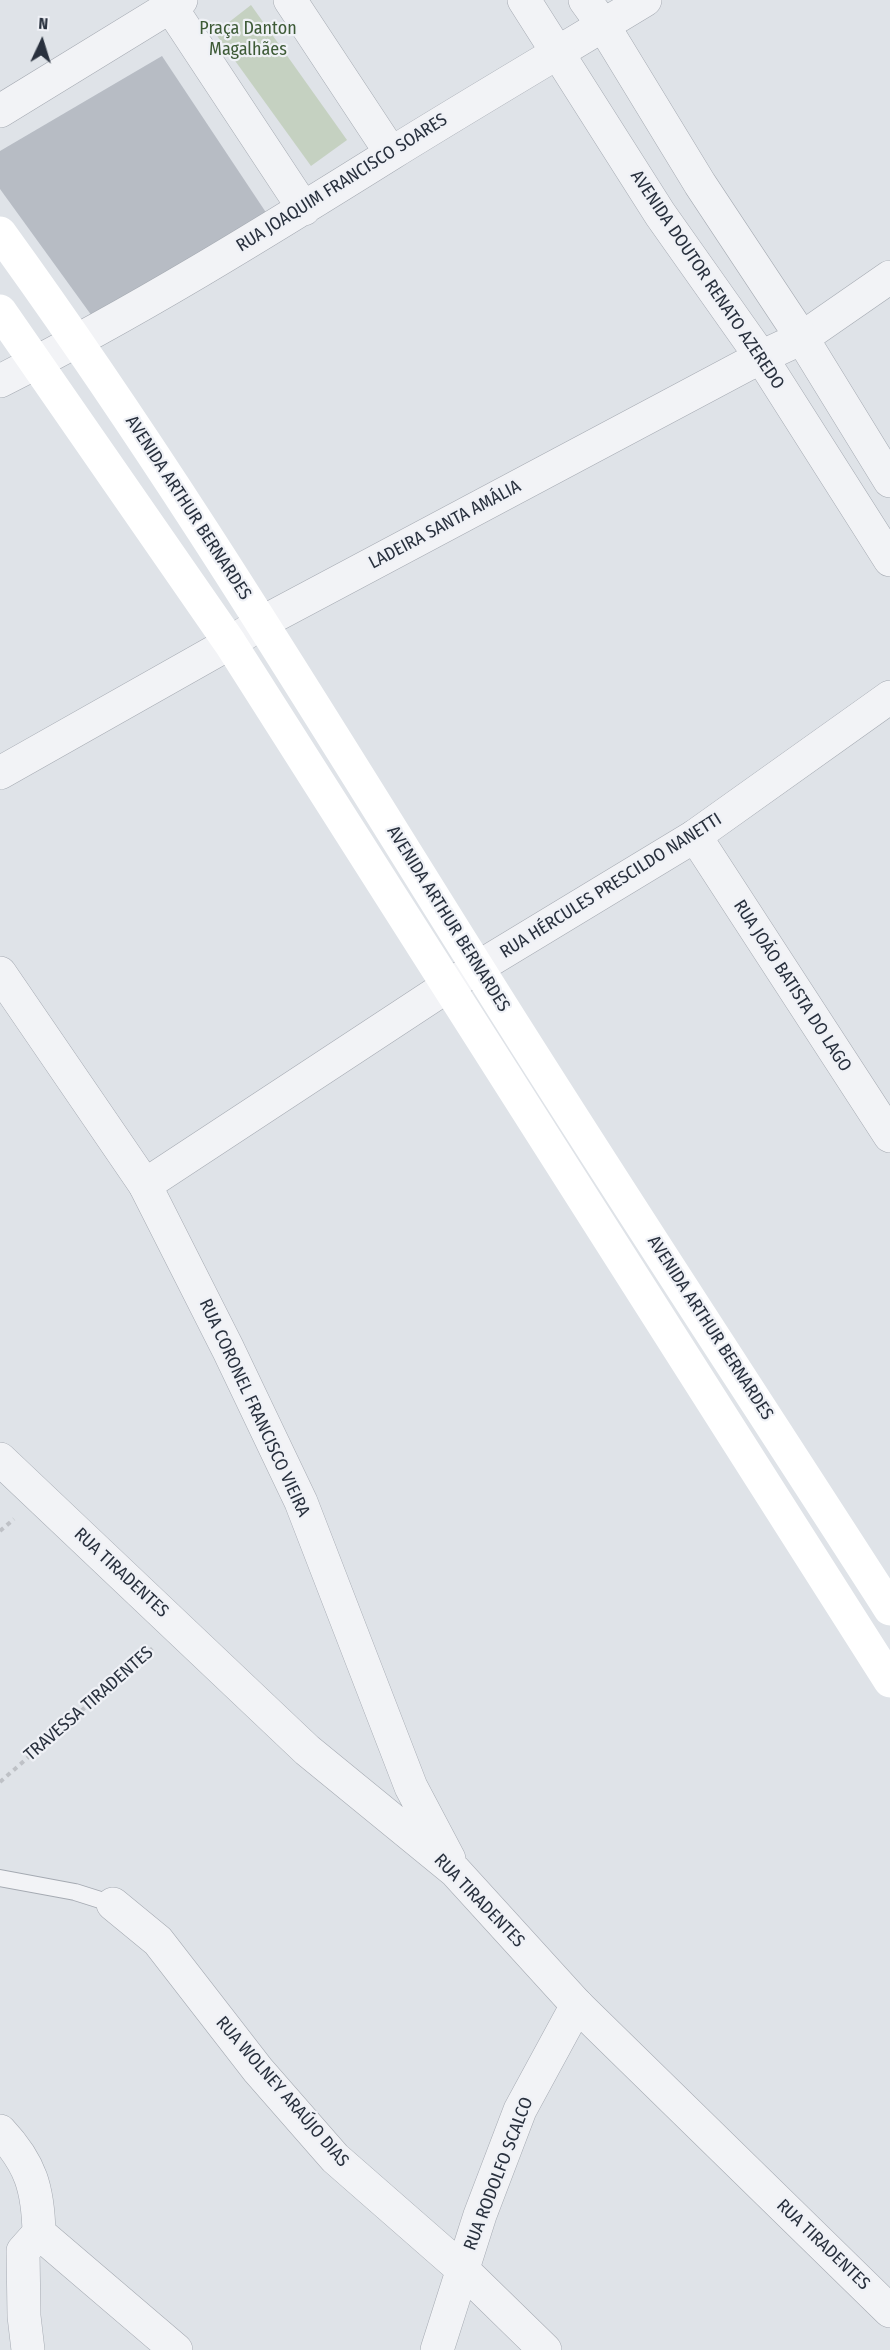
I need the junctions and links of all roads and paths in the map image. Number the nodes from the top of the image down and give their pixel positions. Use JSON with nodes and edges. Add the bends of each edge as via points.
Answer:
{"nodes":[{"id":1,"x":290,"y":0,"type":"edge"},
{"id":2,"x":524,"y":0,"type":"edge"},
{"id":3,"x":645,"y":0,"type":"edge"},
{"id":4,"x":175,"y":3,"type":"edge"},
{"id":5,"x":594,"y":13,"type":"edge"},
{"id":6,"x":556,"y":51,"type":"junction"},
{"id":7,"x":0,"y":111,"type":"edge"},
{"id":8,"x":391,"y":153,"type":"junction"},
{"id":9,"x":700,"y":184,"type":"junction"},
{"id":10,"x":304,"y":209,"type":"junction"},
{"id":11,"x":660,"y":214,"type":"junction"},
{"id":12,"x":0,"y":233,"type":"edge"},
{"id":13,"x":890,"y":277,"type":"edge"},
{"id":14,"x":0,"y":311,"type":"edge"},
{"id":15,"x":802,"y":338,"type":"junction"},
{"id":16,"x":78,"y":341,"type":"junction"},
{"id":17,"x":761,"y":357,"type":"junction"},
{"id":18,"x":37,"y":362,"type":"junction"},
{"id":19,"x":0,"y":381,"type":"edge"},
{"id":20,"x":149,"y":448,"type":"junction"},
{"id":21,"x":112,"y":472,"type":"junction"},
{"id":22,"x":890,"y":481,"type":"edge"},
{"id":23,"x":890,"y":560,"type":"edge"},
{"id":24,"x":262,"y":622,"type":"junction"},
{"id":25,"x":230,"y":643,"type":"junction"},
{"id":26,"x":890,"y":697,"type":"edge"},
{"id":27,"x":0,"y":772,"type":"edge"},
{"id":28,"x":394,"y":832,"type":"junction"},
{"id":29,"x":695,"y":836,"type":"junction"},
{"id":30,"x":362,"y":849,"type":"junction"},
{"id":31,"x":478,"y":968,"type":"junction"},
{"id":32,"x":0,"y":973,"type":"edge"},
{"id":33,"x":449,"y":985,"type":"junction"},
{"id":34,"x":890,"y":1136,"type":"edge"},
{"id":35,"x":146,"y":1185,"type":"junction"},
{"id":36,"x":0,"y":1460,"type":"edge"},
{"id":37,"x":890,"y":1609,"type":"edge"},
{"id":38,"x":178,"y":1626,"type":"junction"},
{"id":39,"x":878,"y":1637,"type":"edge"},
{"id":40,"x":890,"y":1681,"type":"edge"},
{"id":41,"x":0,"y":1782,"type":"edge"},
{"id":42,"x":455,"y":1871,"type":"junction"},
{"id":43,"x":0,"y":1878,"type":"edge"},
{"id":44,"x":113,"y":1904,"type":"joint"},
{"id":45,"x":577,"y":2005,"type":"junction"},
{"id":46,"x":0,"y":2131,"type":"edge"},
{"id":47,"x":20,"y":2249,"type":"edge"},
{"id":48,"x":463,"y":2270,"type":"junction"},
{"id":49,"x":890,"y":2311,"type":"edge"},
{"id":50,"x":28,"y":2350,"type":"edge"},
{"id":51,"x":176,"y":2350,"type":"edge"},
{"id":52,"x":437,"y":2350,"type":"edge"},
{"id":53,"x":545,"y":2350,"type":"edge"}],
"edges":[{"from":1,"to":8,"type":"street"},
{"from":2,"to":6,"type":"street","name":"AVENIDA DOUTOR RENATO AZEREDO"},
{"from":3,"to":5,"type":"street","name":"RUA JOAQUIM FRANCISCO SOARES"},
{"from":4,"to":7,"type":"street"},
{"from":4,"to":10,"type":"street"},
{"from":5,"to":6,"type":"street","name":"RUA JOAQUIM FRANCISCO SOARES"},
{"from":5,"to":9,"type":"street"},
{"from":6,"to":8,"type":"street","name":"RUA JOAQUIM FRANCISCO SOARES"},
{"from":6,"to":11,"type":"street","name":"AVENIDA DOUTOR RENATO AZEREDO"},
{"from":8,"to":10,"type":"street","name":"RUA JOAQUIM FRANCISCO SOARES"},
{"from":9,"to":11,"type":"street"},
{"from":9,"to":15,"type":"street"},
{"from":10,"to":16,"type":"street","name":"RUA JOAQUIM FRANCISCO SOARES"},
{"from":11,"to":17,"type":"street","name":"AVENIDA DOUTOR RENATO AZEREDO"},
{"from":12,"to":16,"type":"main road","name":"AVENIDA ARTHUR BERNARDES"},
{"from":13,"to":15,"type":"street","name":"LADEIRA SANTA AMÁLIA"},
{"from":14,"to":18,"type":"main road","name":"AVENIDA ARTHUR BERNARDES"},
{"from":15,"to":17,"type":"street","name":"LADEIRA SANTA AMÁLIA"},
{"from":15,"to":22,"type":"street"},
{"from":16,"to":18,"type":"street","name":"RUA JOAQUIM FRANCISCO SOARES"},
{"from":16,"to":20,"type":"main road","name":"AVENIDA ARTHUR BERNARDES"},
{"from":17,"to":23,"type":"street","name":"AVENIDA DOUTOR RENATO AZEREDO"},
{"from":17,"to":24,"type":"street","name":"LADEIRA SANTA AMÁLIA"},
{"from":18,"to":19,"type":"street","name":"RUA JOAQUIM FRANCISCO SOARES"},
{"from":18,"to":21,"type":"main road","name":"AVENIDA ARTHUR BERNARDES"},
{"from":20,"to":21,"type":"main road"},
{"from":20,"to":24,"type":"main road","name":"AVENIDA ARTHUR BERNARDES"},
{"from":21,"to":25,"type":"main road","name":"AVENIDA ARTHUR BERNARDES"},
{"from":24,"to":25,"type":"street","name":"LADEIRA SANTA AMÁLIA"},
{"from":24,"to":28,"type":"main road","name":"AVENIDA ARTHUR BERNARDES"},
{"from":25,"to":27,"type":"street","name":"LADEIRA SANTA AMÁLIA"},
{"from":25,"to":30,"type":"main road","name":"AVENIDA ARTHUR BERNARDES"},
{"from":26,"to":29,"type":"street","name":"RUA HÉRCULES PRESCILDO NANETTI"},
{"from":28,"to":30,"type":"main road"},
{"from":28,"to":31,"type":"main road","name":"AVENIDA ARTHUR BERNARDES"},
{"from":29,"to":31,"type":"street","name":"RUA HÉRCULES PRESCILDO NANETTI"},
{"from":29,"to":34,"type":"street","name":"RUA JOÃO BATISTA DO LAGO"},
{"from":30,"to":33,"type":"main road","name":"AVENIDA ARTHUR BERNARDES"},
{"from":31,"to":33,"type":"street","name":"RUA HÉRCULES PRESCILDO NANETTI"},
{"from":31,"to":37,"type":"main road","name":"AVENIDA ARTHUR BERNARDES"},
{"from":32,"to":35,"type":"street","name":"RUA CORONEL FRANCISCO VIEIRA"},
{"from":33,"to":35,"type":"street","name":"RUA HÉRCULES PRESCILDO NANETTI"},
{"from":33,"to":39,"type":"main road","name":"AVENIDA ARTHUR BERNARDES"},
{"from":35,"to":42,"type":"street","name":"RUA CORONEL FRANCISCO VIEIRA","via":[[301,1502],[411,1787]]},
{"from":36,"to":38,"type":"street","name":"RUA TIRADENTES"},
{"from":38,"to":41,"type":"path","name":"TRAVESSA TIRADENTES"},
{"from":38,"to":42,"type":"street","name":"RUA TIRADENTES","via":[[307,1750]]},
{"from":39,"to":40,"type":"main road","name":"AVENIDA ARTHUR BERNARDES"},
{"from":42,"to":45,"type":"street","name":"RUA TIRADENTES"},
{"from":43,"to":44,"type":"lane","name":"RUA WOLNEY ARAÚJO DIAS","via":[[75,1892]]},
{"from":44,"to":48,"type":"street","name":"RUA WOLNEY ARAÚJO DIAS","via":[[158,1941],[258,2070],[335,2157]]},
{"from":45,"to":48,"type":"street","name":"RUA RODOLFO SCALCO","via":[[520,2110]]},
{"from":45,"to":49,"type":"street","name":"RUA TIRADENTES"},
{"from":46,"to":47,"type":"street","via":[[14,2145],[32,2177],[38,2206]]},
{"from":47,"to":50,"type":"street"},
{"from":47,"to":51,"type":"street"},
{"from":48,"to":52,"type":"street","name":"RUA RODOLFO SCALCO"},
{"from":48,"to":53,"type":"street","name":"RUA WOLNEY ARAÚJO DIAS"}]}
